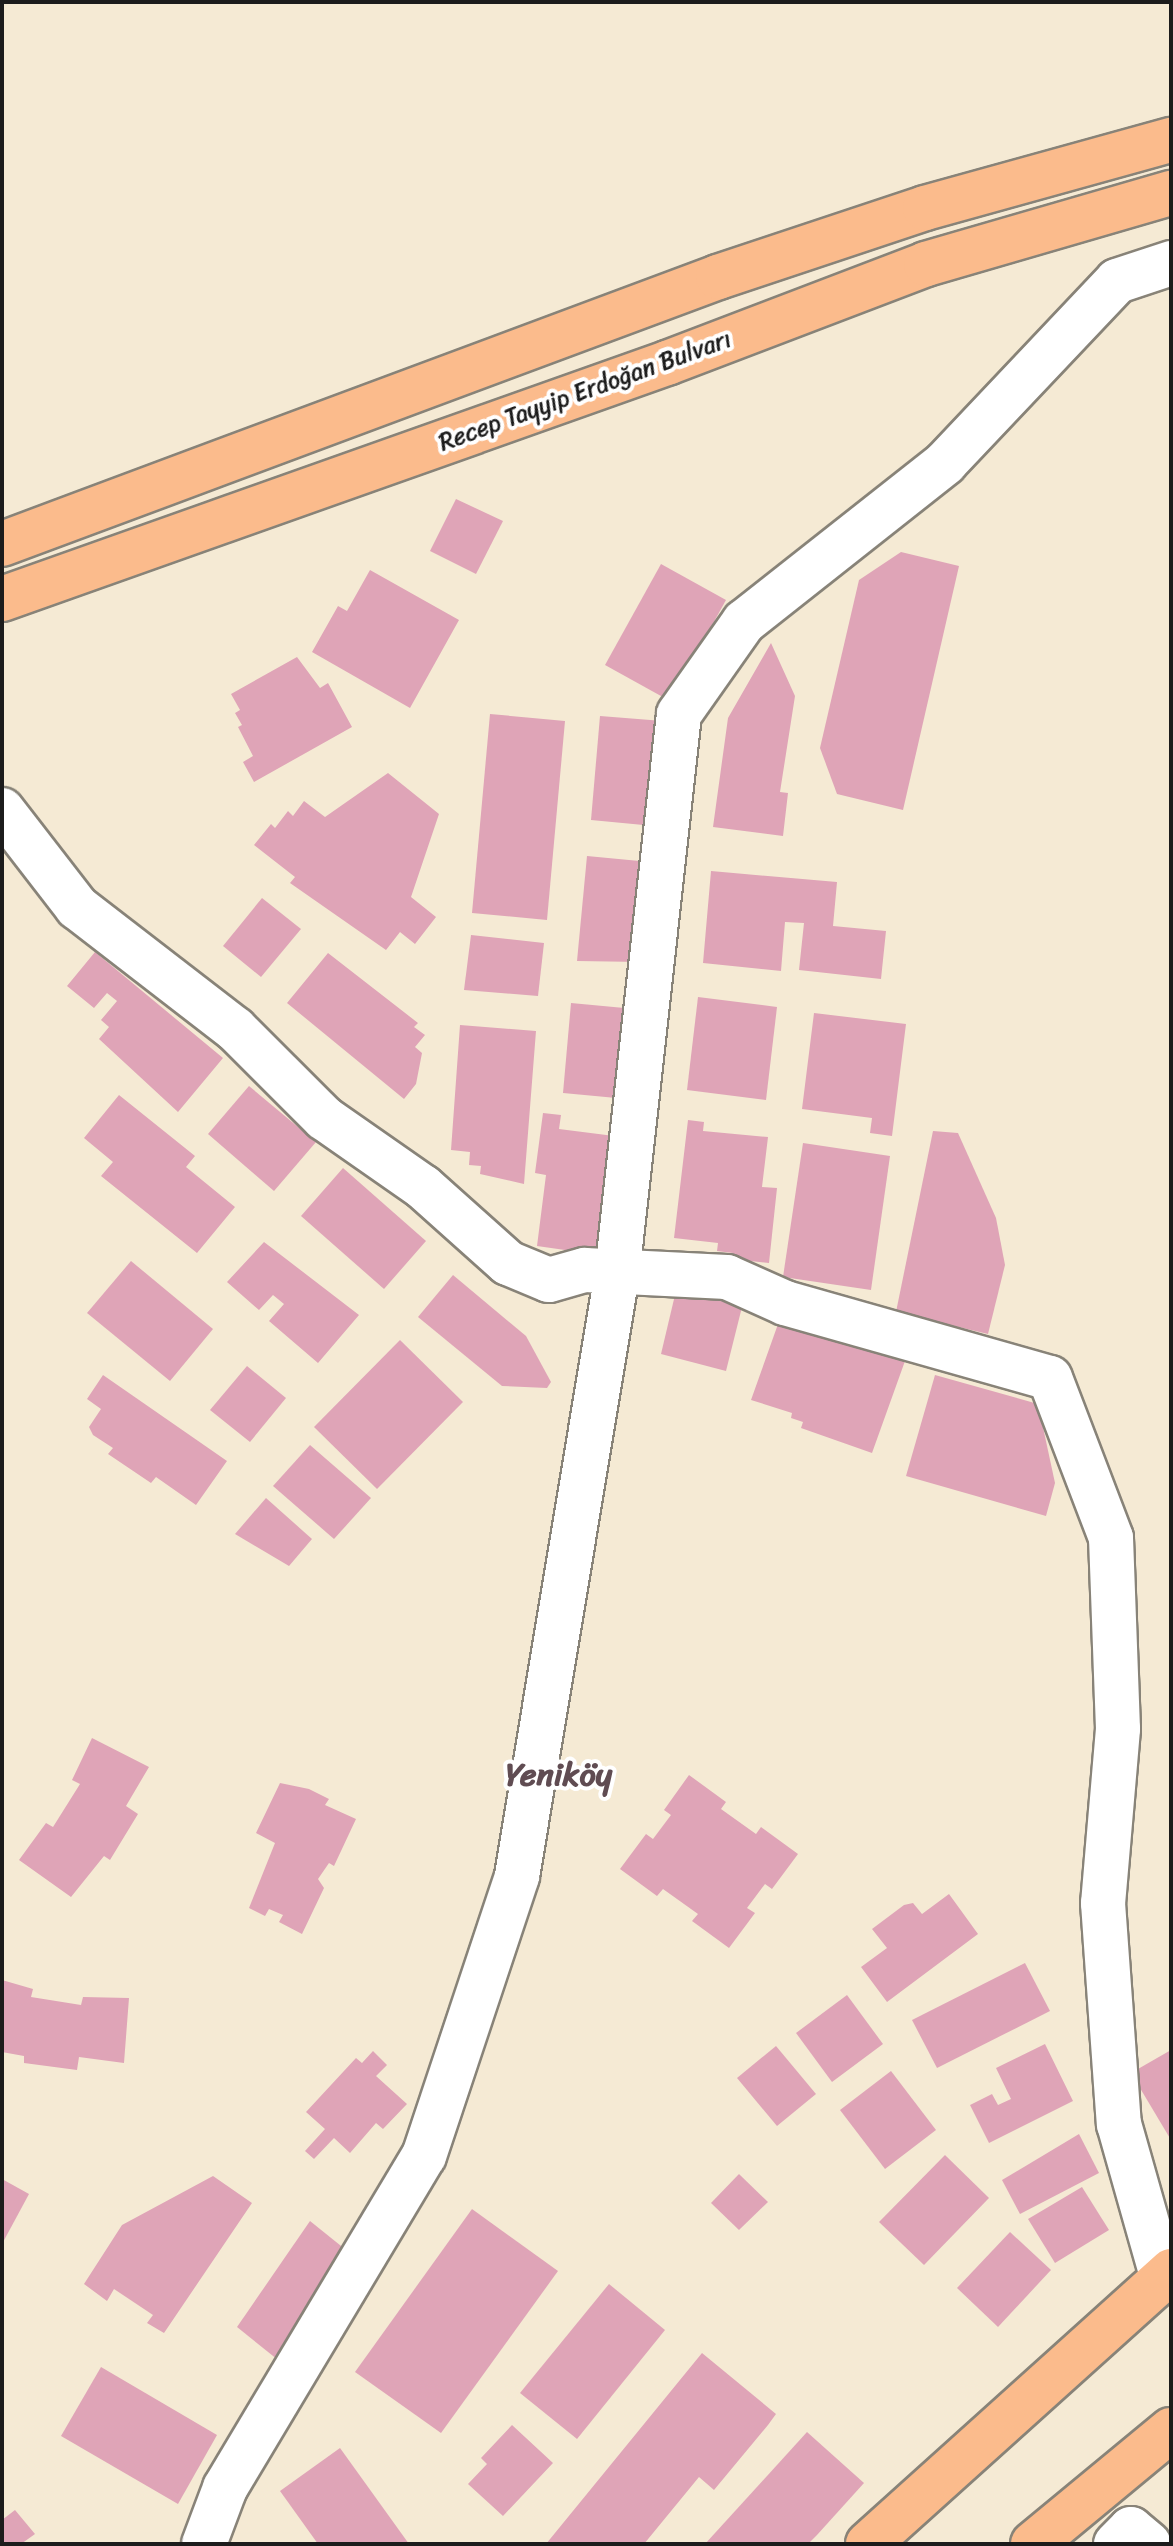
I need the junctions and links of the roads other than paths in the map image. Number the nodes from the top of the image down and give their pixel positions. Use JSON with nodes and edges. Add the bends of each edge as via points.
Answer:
{"nodes":[{"id":1,"x":1171,"y":140,"type":"edge"},
{"id":2,"x":1171,"y":193,"type":"edge"},
{"id":3,"x":1171,"y":263,"type":"edge"},
{"id":4,"x":2,"y":544,"type":"edge"},
{"id":5,"x":2,"y":599,"type":"edge"},
{"id":6,"x":2,"y":810,"type":"edge"},
{"id":7,"x":617,"y":1274,"type":"junction"},
{"id":8,"x":1166,"y":2273,"type":"edge"},
{"id":9,"x":1171,"y":2430,"type":"edge"},
{"id":10,"x":204,"y":2544,"type":"edge"},
{"id":11,"x":868,"y":2544,"type":"edge"},
{"id":12,"x":1033,"y":2544,"type":"edge"},
{"id":13,"x":1116,"y":2544,"type":"edge"},
{"id":14,"x":1149,"y":2544,"type":"edge"}],
"edges":[{"from":1,"to":4,"type":"main road","via":[[925,208],[718,277]]},
{"from":2,"to":5,"type":"main road","name":"Recep Tayyip Erdoğan Bulvarı","via":[[926,264],[667,363]]},
{"from":3,"to":7,"type":"street","via":[[1117,281],[945,463],[744,622],[679,714]]},
{"from":6,"to":7,"type":"street","via":[[77,907],[235,1029],[324,1118],[423,1187],[508,1263],[549,1280],[585,1270]]},
{"from":7,"to":8,"type":"street","via":[[727,1277],[785,1303],[1050,1378],[1111,1538],[1118,1729],[1103,1903],[1119,2124]]},
{"from":7,"to":10,"type":"street","via":[[517,1876],[424,2156],[225,2488]]},
{"from":8,"to":11,"type":"main road"},
{"from":9,"to":12,"type":"main road"},
{"from":13,"to":14,"type":"street","via":[[1131,2529]]}]}
